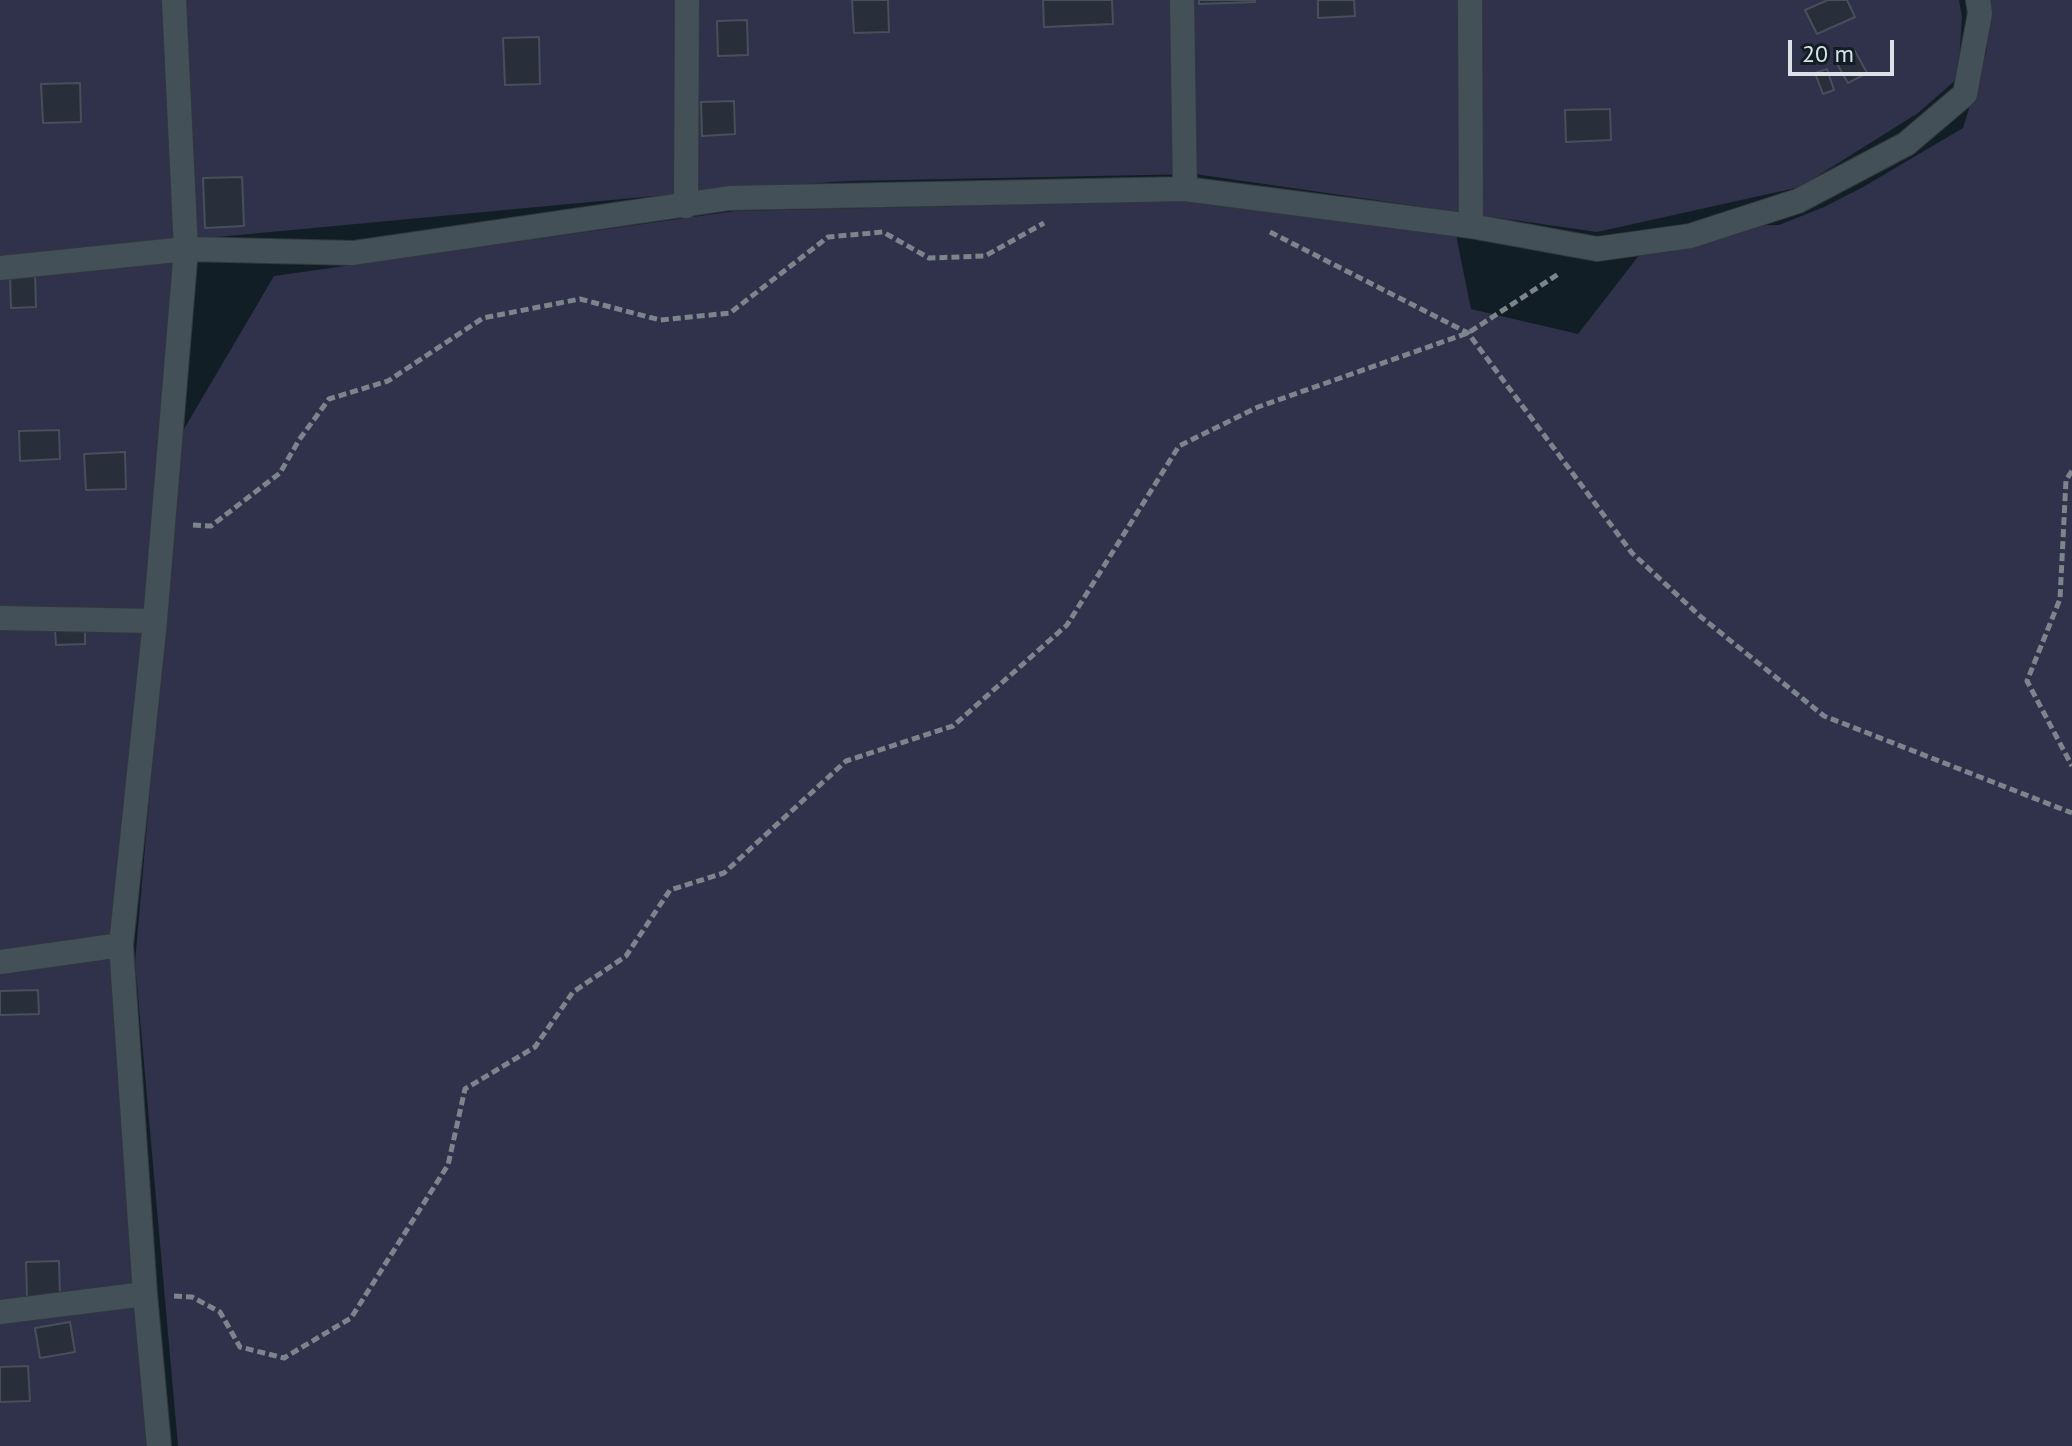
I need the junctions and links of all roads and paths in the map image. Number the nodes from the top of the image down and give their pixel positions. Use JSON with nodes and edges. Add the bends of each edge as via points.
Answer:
{"nodes":[{"id":1,"x":174,"y":0,"type":"edge"},
{"id":2,"x":687,"y":0,"type":"edge"},
{"id":3,"x":1182,"y":0,"type":"edge"},
{"id":4,"x":1470,"y":0,"type":"edge"},
{"id":5,"x":1975,"y":4,"type":"edge"},
{"id":6,"x":1185,"y":189,"type":"junction"},
{"id":7,"x":686,"y":206,"type":"junction"},
{"id":8,"x":1048,"y":220,"type":"dead end"},
{"id":9,"x":1471,"y":226,"type":"junction"},
{"id":10,"x":1268,"y":231,"type":"dead end"},
{"id":11,"x":186,"y":249,"type":"junction"},
{"id":12,"x":1597,"y":249,"type":"junction"},
{"id":13,"x":0,"y":268,"type":"edge"},
{"id":14,"x":1468,"y":333,"type":"junction"},
{"id":15,"x":2072,"y":471,"type":"edge"},
{"id":16,"x":164,"y":523,"type":"junction"},
{"id":17,"x":0,"y":618,"type":"edge"},
{"id":18,"x":155,"y":621,"type":"junction"},
{"id":19,"x":2072,"y":766,"type":"edge"},
{"id":20,"x":2072,"y":813,"type":"edge"},
{"id":21,"x":121,"y":945,"type":"junction"},
{"id":22,"x":0,"y":962,"type":"edge"},
{"id":23,"x":145,"y":1294,"type":"junction"},
{"id":24,"x":0,"y":1312,"type":"edge"},
{"id":25,"x":159,"y":1446,"type":"edge"}],
"edges":[{"from":1,"to":11,"type":"street"},
{"from":2,"to":7,"type":"street"},
{"from":3,"to":6,"type":"street"},
{"from":4,"to":9,"type":"street"},
{"from":5,"to":12,"type":"street","via":[[1965,94],[1906,144],[1798,201],[1690,236]]},
{"from":6,"to":7,"type":"street","via":[[730,198]]},
{"from":6,"to":9,"type":"street"},
{"from":7,"to":11,"type":"street","via":[[353,253]]},
{"from":8,"to":16,"type":"path","via":[[985,256],[929,258],[883,232],[828,237],[730,313],[660,320],[580,299],[483,318],[388,381],[329,399],[280,473],[211,526]]},
{"from":9,"to":12,"type":"street"},
{"from":10,"to":14,"type":"path"},
{"from":11,"to":13,"type":"street"},
{"from":11,"to":16,"type":"street"},
{"from":12,"to":14,"type":"path"},
{"from":14,"to":20,"type":"path","via":[[1632,553],[1701,617],[1824,716]]},
{"from":14,"to":23,"type":"path","via":[[1258,407],[1179,446],[1067,625],[976,706],[953,726],[846,761],[724,873],[670,890],[626,956],[573,992],[535,1047],[465,1089],[448,1165],[351,1318],[284,1358],[240,1347],[220,1312],[192,1297]]},
{"from":15,"to":19,"type":"path","via":[[2066,480],[2060,599],[2027,681]]},
{"from":16,"to":18,"type":"street"},
{"from":17,"to":18,"type":"street"},
{"from":18,"to":21,"type":"street"},
{"from":21,"to":22,"type":"street"},
{"from":21,"to":23,"type":"street"},
{"from":23,"to":24,"type":"street"},
{"from":23,"to":25,"type":"street"}]}
